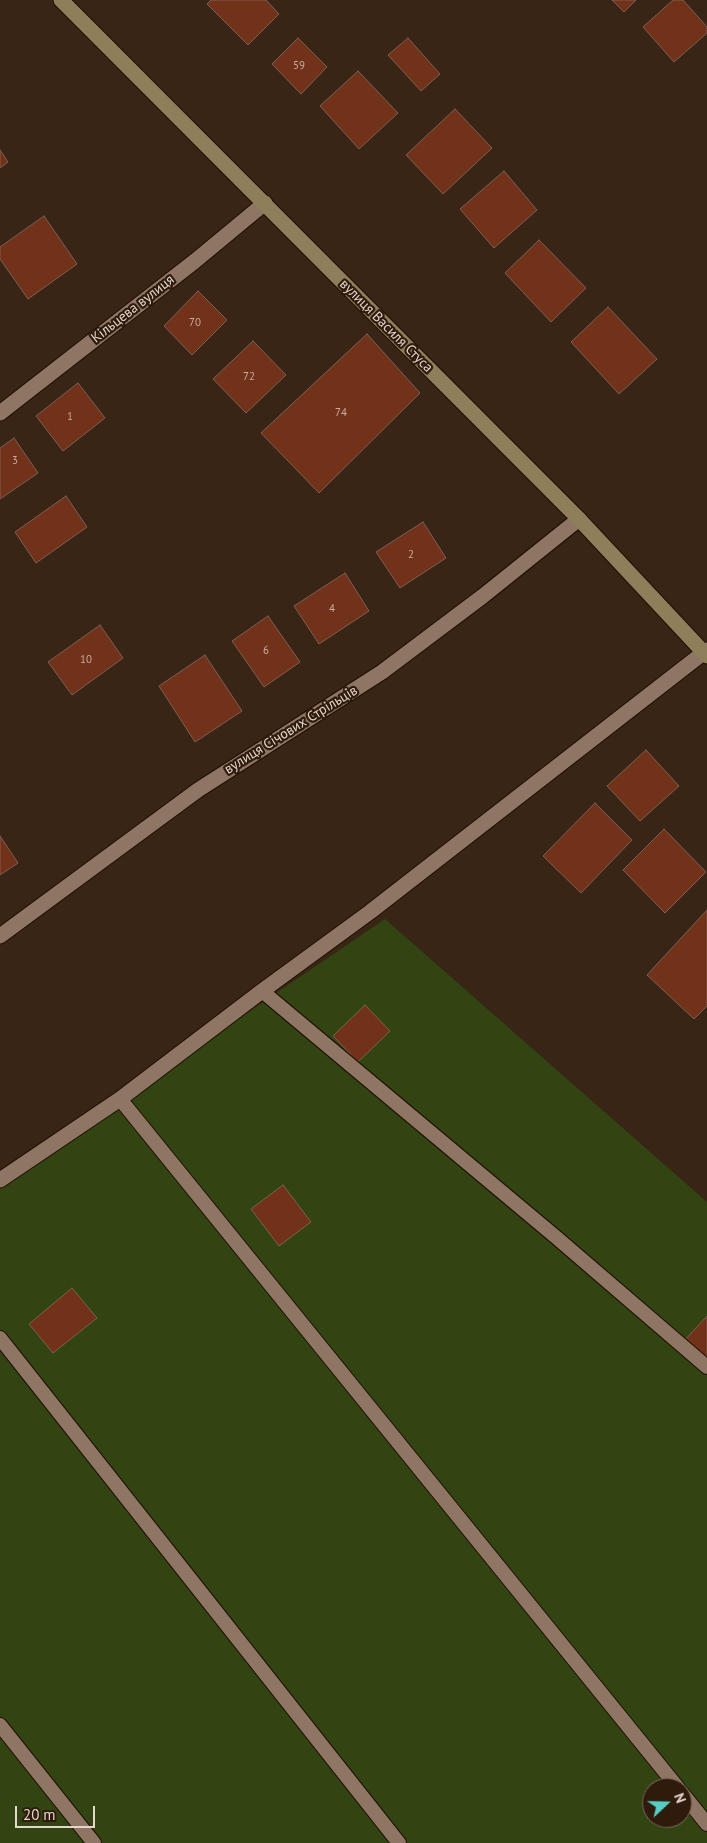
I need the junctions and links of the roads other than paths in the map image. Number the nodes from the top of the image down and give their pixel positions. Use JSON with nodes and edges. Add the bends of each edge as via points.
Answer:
{"nodes":[{"id":1,"x":61,"y":0,"type":"edge"},
{"id":2,"x":265,"y":203,"type":"junction"},
{"id":3,"x":0,"y":413,"type":"edge"},
{"id":4,"x":578,"y":519,"type":"junction"},
{"id":5,"x":706,"y":653,"type":"edge"},
{"id":6,"x":0,"y":936,"type":"edge"},
{"id":7,"x":262,"y":991,"type":"junction"},
{"id":8,"x":120,"y":1099,"type":"junction"},
{"id":9,"x":0,"y":1180,"type":"edge"},
{"id":10,"x":0,"y":1338,"type":"edge"},
{"id":11,"x":707,"y":1367,"type":"edge"},
{"id":12,"x":0,"y":1725,"type":"edge"},
{"id":13,"x":670,"y":1778,"type":"edge"},
{"id":14,"x":692,"y":1805,"type":"edge"},
{"id":15,"x":707,"y":1824,"type":"edge"},
{"id":16,"x":94,"y":1843,"type":"edge"},
{"id":17,"x":399,"y":1843,"type":"edge"}],
"edges":[{"from":1,"to":2,"type":"street","name":"вулиця Василя Стуса"},
{"from":2,"to":3,"type":"street","name":"Кільцева вулиця"},
{"from":2,"to":4,"type":"street","name":"вулиця Василя Стуса"},
{"from":4,"to":5,"type":"street","name":"вулиця Василя Стуса"},
{"from":4,"to":6,"type":"street","name":"вулиця Січових Стрільців","via":[[382,672],[198,790]]},
{"from":5,"to":7,"type":"street","via":[[370,912]]},
{"from":7,"to":8,"type":"street"},
{"from":7,"to":11,"type":"lane"},
{"from":8,"to":9,"type":"street"},
{"from":8,"to":13,"type":"lane"},
{"from":10,"to":17,"type":"lane"},
{"from":12,"to":16,"type":"lane"},
{"from":14,"to":15,"type":"lane"}]}
